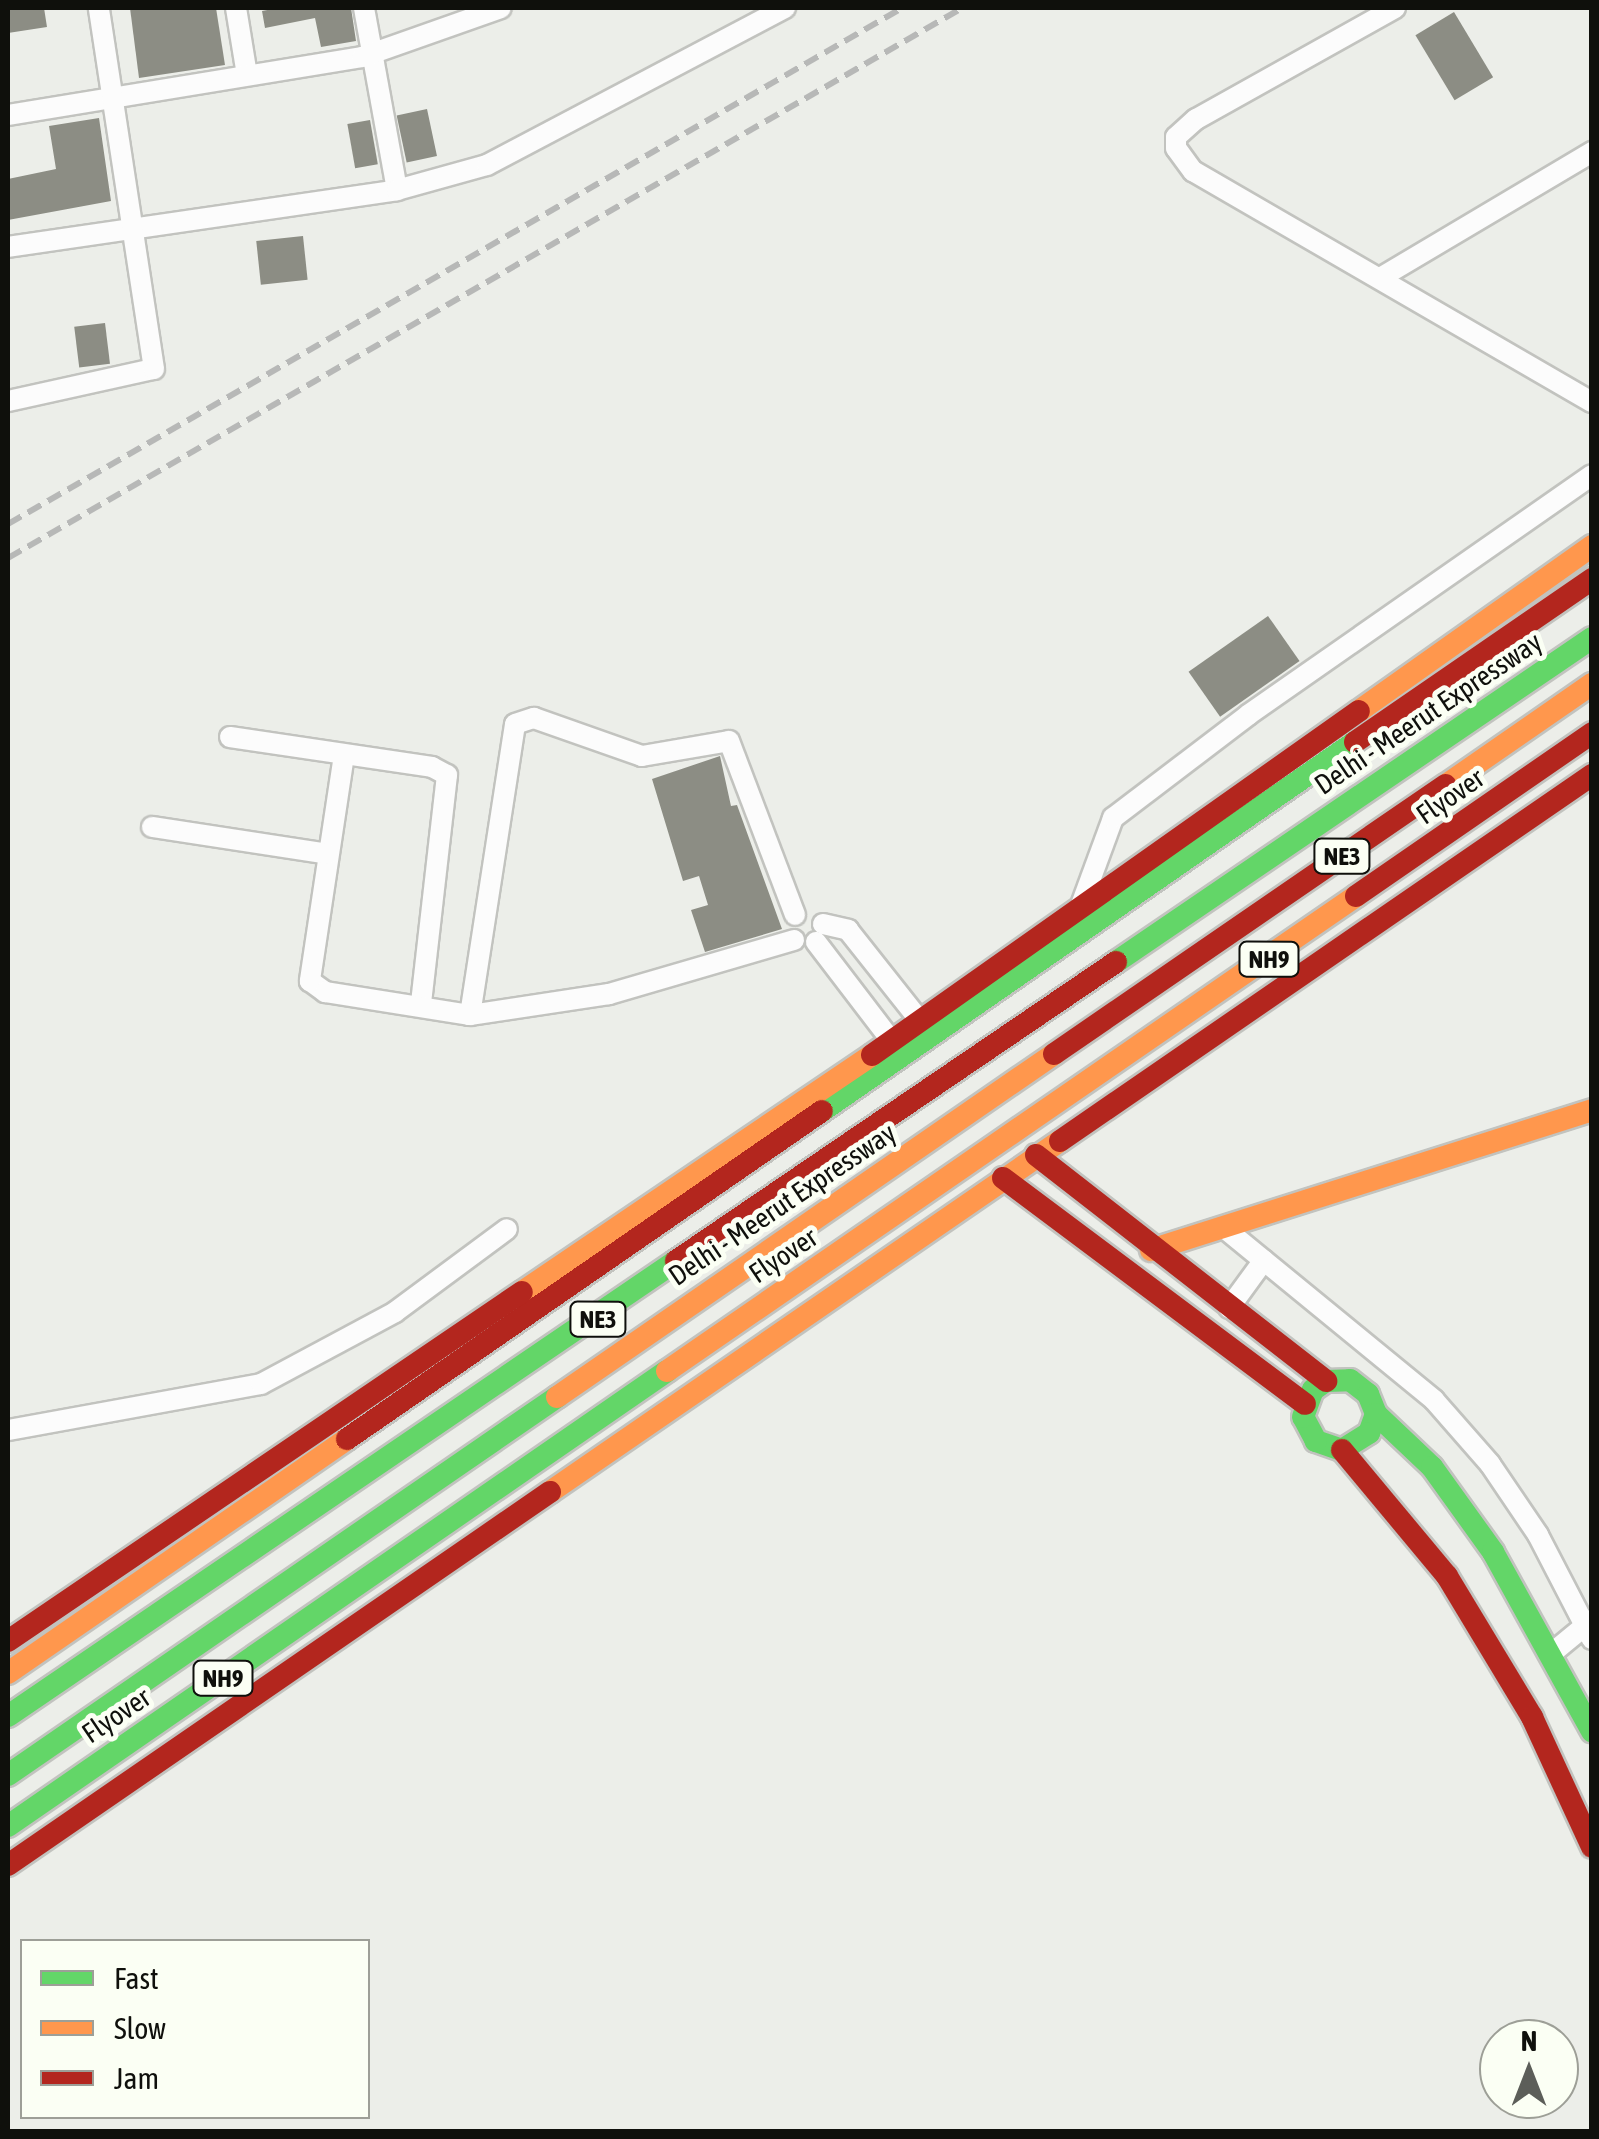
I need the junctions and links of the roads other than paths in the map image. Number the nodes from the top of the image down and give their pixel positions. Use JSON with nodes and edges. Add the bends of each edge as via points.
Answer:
{"nodes":[{"id":1,"x":99,"y":8,"type":"edge"},
{"id":2,"x":236,"y":8,"type":"edge"},
{"id":3,"x":364,"y":8,"type":"edge"},
{"id":4,"x":502,"y":8,"type":"edge"},
{"id":5,"x":1394,"y":8,"type":"edge"},
{"id":6,"x":773,"y":10,"type":"edge"},
{"id":7,"x":374,"y":54,"type":"junction"},
{"id":8,"x":248,"y":75,"type":"junction"},
{"id":9,"x":115,"y":96,"type":"junction"},
{"id":10,"x":8,"y":115,"type":"edge"},
{"id":11,"x":1592,"y":152,"type":"edge"},
{"id":12,"x":397,"y":190,"type":"junction"},
{"id":13,"x":136,"y":230,"type":"junction"},
{"id":14,"x":8,"y":247,"type":"edge"},
{"id":15,"x":1380,"y":278,"type":"junction"},
{"id":16,"x":8,"y":401,"type":"edge"},
{"id":17,"x":1592,"y":402,"type":"edge"},
{"id":18,"x":1592,"y":475,"type":"edge"},
{"id":19,"x":1592,"y":546,"type":"edge"},
{"id":20,"x":1592,"y":579,"type":"edge"},
{"id":21,"x":1592,"y":638,"type":"edge"},
{"id":22,"x":1592,"y":684,"type":"edge"},
{"id":23,"x":1592,"y":733,"type":"edge"},
{"id":24,"x":230,"y":737,"type":"dead end"},
{"id":25,"x":344,"y":755,"type":"junction"},
{"id":26,"x":1592,"y":775,"type":"edge"},
{"id":27,"x":152,"y":827,"type":"dead end"},
{"id":28,"x":328,"y":854,"type":"junction"},
{"id":29,"x":1082,"y":904,"type":"junction"},
{"id":30,"x":796,"y":914,"type":"junction"},
{"id":31,"x":820,"y":933,"type":"junction"},
{"id":32,"x":794,"y":940,"type":"junction"},
{"id":33,"x":420,"y":1004,"type":"junction"},
{"id":34,"x":470,"y":1015,"type":"junction"},
{"id":35,"x":920,"y":1021,"type":"junction"},
{"id":36,"x":891,"y":1040,"type":"junction"},
{"id":37,"x":832,"y":1080,"type":"junction"},
{"id":38,"x":855,"y":1091,"type":"junction"},
{"id":39,"x":1592,"y":1110,"type":"edge"},
{"id":40,"x":1036,"y":1155,"type":"junction"},
{"id":41,"x":1002,"y":1178,"type":"junction"},
{"id":42,"x":1222,"y":1227,"type":"junction"},
{"id":43,"x":507,"y":1229,"type":"dead end"},
{"id":44,"x":596,"y":1240,"type":"junction"},
{"id":45,"x":1151,"y":1250,"type":"junction"},
{"id":46,"x":1264,"y":1260,"type":"junction"},
{"id":47,"x":588,"y":1275,"type":"junction"},
{"id":48,"x":767,"y":1302,"type":"junction"},
{"id":49,"x":1228,"y":1308,"type":"junction"},
{"id":50,"x":786,"y":1329,"type":"junction"},
{"id":51,"x":1326,"y":1381,"type":"junction"},
{"id":52,"x":1305,"y":1404,"type":"junction"},
{"id":53,"x":1376,"y":1414,"type":"junction"},
{"id":54,"x":8,"y":1430,"type":"edge"},
{"id":55,"x":1342,"y":1450,"type":"junction"},
{"id":56,"x":1590,"y":1628,"type":"edge"},
{"id":57,"x":8,"y":1641,"type":"edge"},
{"id":58,"x":1552,"y":1653,"type":"junction"},
{"id":59,"x":8,"y":1673,"type":"edge"},
{"id":60,"x":8,"y":1716,"type":"edge"},
{"id":61,"x":1592,"y":1730,"type":"edge"},
{"id":62,"x":8,"y":1774,"type":"edge"},
{"id":63,"x":8,"y":1826,"type":"edge"},
{"id":64,"x":1592,"y":1847,"type":"edge"},
{"id":65,"x":8,"y":1865,"type":"edge"}],
"edges":[{"from":1,"to":9,"type":"street"},
{"from":2,"to":8,"type":"street"},
{"from":3,"to":7,"type":"street"},
{"from":4,"to":7,"type":"street"},
{"from":5,"to":15,"type":"street","via":[[1196,118],[1176,137],[1176,148],[1193,170]]},
{"from":6,"to":12,"type":"street","via":[[516,155]]},
{"from":7,"to":8,"type":"street"},
{"from":7,"to":12,"type":"street"},
{"from":8,"to":9,"type":"street"},
{"from":9,"to":10,"type":"street"},
{"from":9,"to":13,"type":"street"},
{"from":11,"to":15,"type":"street"},
{"from":12,"to":13,"type":"street"},
{"from":13,"to":14,"type":"street"},
{"from":13,"to":16,"type":"street","via":[[154,369]]},
{"from":15,"to":17,"type":"street"},
{"from":18,"to":29,"type":"street","via":[[1248,714],[1113,818]]},
{"from":19,"to":29,"type":"main road"},
{"from":20,"to":38,"type":"main road"},
{"from":21,"to":60,"type":"main road","name":"Delhi - Meerut Expressway","number":"NE3"},
{"from":22,"to":62,"type":"main road","name":"Delhi - Meerut Expressway","number":"NE3"},
{"from":23,"to":48,"type":"main road","name":"Flyover","number":"NH9"},
{"from":24,"to":25,"type":"street"},
{"from":25,"to":28,"type":"street"},
{"from":25,"to":33,"type":"street","via":[[447,775]]},
{"from":26,"to":40,"type":"main road"},
{"from":27,"to":28,"type":"street"},
{"from":28,"to":33,"type":"street","via":[[310,981],[325,992]]},
{"from":29,"to":35,"type":"main road"},
{"from":30,"to":31,"type":"street","via":[[809,911]]},
{"from":30,"to":32,"type":"street","via":[[788,928]]},
{"from":30,"to":34,"type":"street","via":[[773,869],[729,740],[642,756],[526,718],[515,724]]},
{"from":31,"to":32,"type":"street"},
{"from":31,"to":35,"type":"street","via":[[848,930]]},
{"from":31,"to":36,"type":"street"},
{"from":32,"to":34,"type":"street","via":[[608,994]]},
{"from":33,"to":34,"type":"street"},
{"from":35,"to":36,"type":"main road"},
{"from":36,"to":37,"type":"main road"},
{"from":37,"to":38,"type":"main road"},
{"from":37,"to":44,"type":"main road"},
{"from":38,"to":47,"type":"main road"},
{"from":39,"to":42,"type":"main road"},
{"from":40,"to":41,"type":"main road"},
{"from":40,"to":45,"type":"main road"},
{"from":41,"to":50,"type":"main road"},
{"from":41,"to":52,"type":"main road"},
{"from":42,"to":45,"type":"main road"},
{"from":42,"to":46,"type":"street"},
{"from":43,"to":54,"type":"street","via":[[396,1312],[261,1384]]},
{"from":44,"to":47,"type":"main road"},
{"from":44,"to":57,"type":"main road"},
{"from":45,"to":49,"type":"main road"},
{"from":46,"to":49,"type":"street"},
{"from":46,"to":56,"type":"street","via":[[1410,1378],[1490,1464]]},
{"from":47,"to":59,"type":"main road"},
{"from":48,"to":50,"type":"main road"},
{"from":48,"to":63,"type":"main road","name":"Flyover","number":"NH9"},
{"from":49,"to":51,"type":"main road"},
{"from":50,"to":65,"type":"main road"},
{"from":51,"to":52,"type":"main road"},
{"from":51,"to":53,"type":"main road","via":[[1360,1386]]},
{"from":52,"to":55,"type":"main road","via":[[1307,1431],[1316,1442]]},
{"from":53,"to":55,"type":"main road","via":[[1370,1433]]},
{"from":53,"to":58,"type":"main road","via":[[1432,1467]]},
{"from":55,"to":64,"type":"main road","via":[[1447,1576],[1532,1716]]},
{"from":56,"to":58,"type":"street"},
{"from":58,"to":61,"type":"main road"}]}
